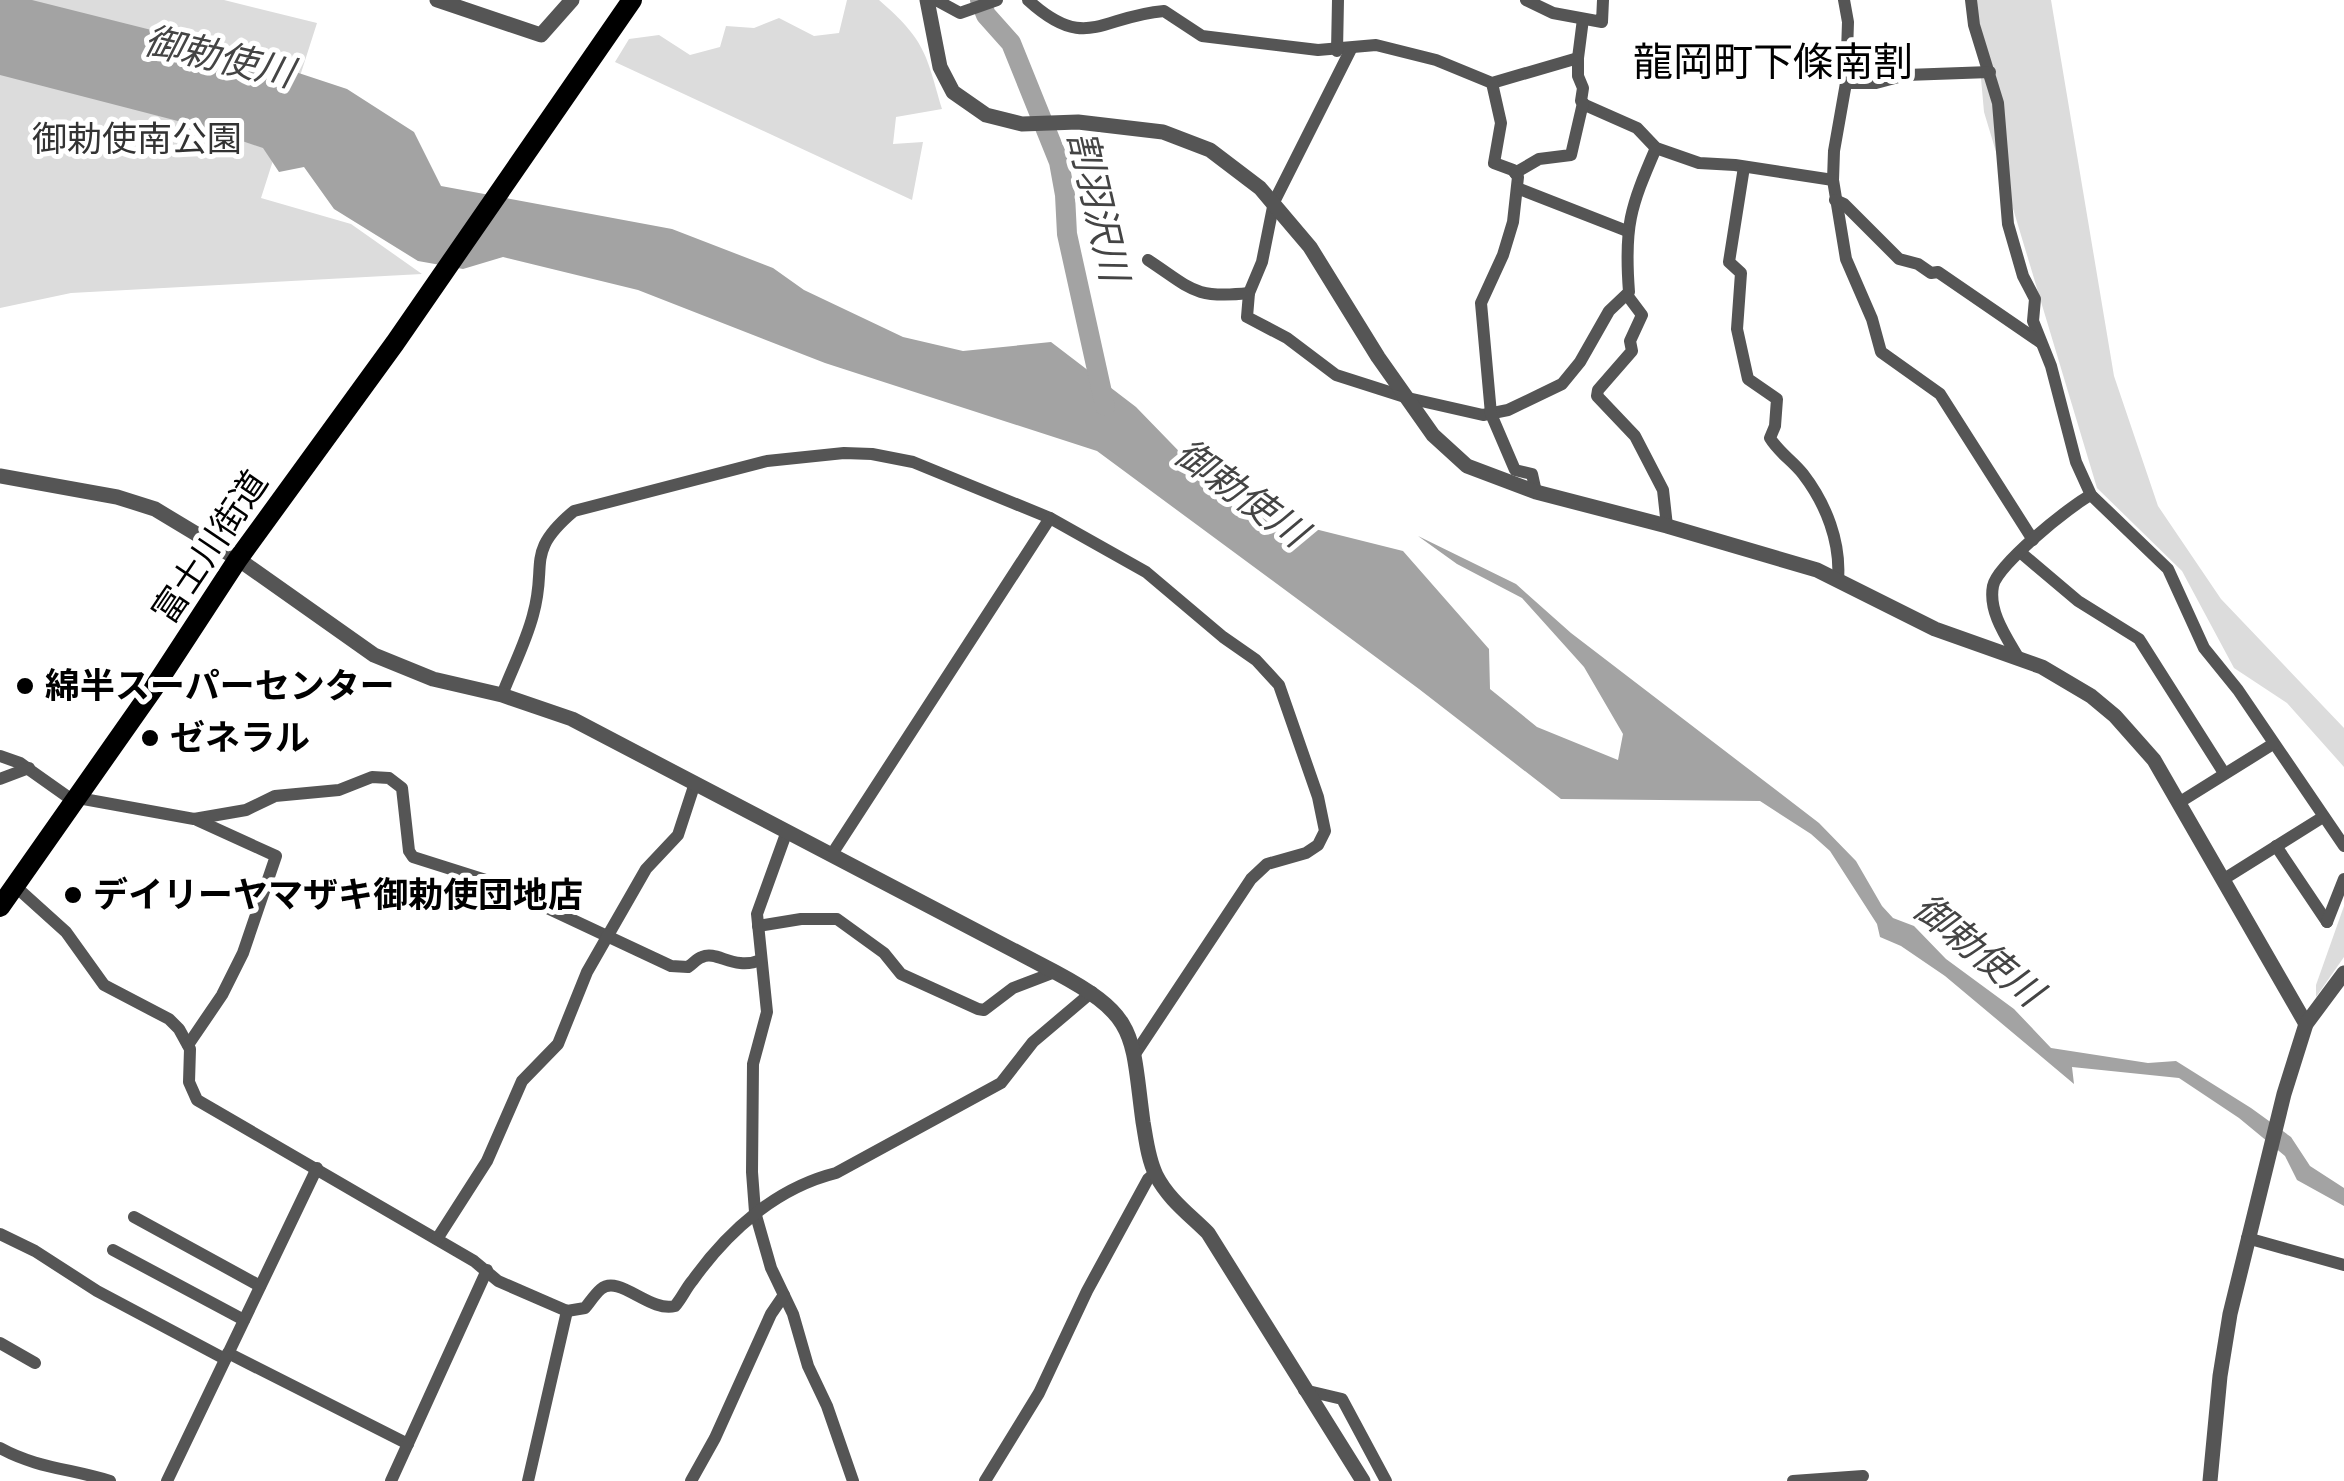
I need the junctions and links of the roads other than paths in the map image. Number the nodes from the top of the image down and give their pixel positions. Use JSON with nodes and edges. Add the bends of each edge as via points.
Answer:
{"nodes":[{"id":1,"x":437,"y":0,"type":"edge"},
{"id":2,"x":572,"y":0,"type":"edge"},
{"id":3,"x":632,"y":0,"type":"edge"},
{"id":4,"x":927,"y":0,"type":"edge"},
{"id":5,"x":936,"y":0,"type":"edge"},
{"id":6,"x":997,"y":0,"type":"edge"},
{"id":7,"x":1028,"y":0,"type":"edge"},
{"id":8,"x":1338,"y":0,"type":"edge"},
{"id":9,"x":1526,"y":0,"type":"edge"},
{"id":10,"x":1604,"y":0,"type":"edge"},
{"id":11,"x":1844,"y":0,"type":"edge"},
{"id":12,"x":1971,"y":0,"type":"edge"},
{"id":13,"x":1583,"y":19,"type":"junction"},
{"id":14,"x":1344,"y":50,"type":"junction"},
{"id":15,"x":1578,"y":58,"type":"junction"},
{"id":16,"x":1990,"y":72,"type":"junction"},
{"id":17,"x":1492,"y":83,"type":"junction"},
{"id":18,"x":1846,"y":83,"type":"junction"},
{"id":19,"x":1583,"y":103,"type":"junction"},
{"id":20,"x":1656,"y":148,"type":"junction"},
{"id":21,"x":1744,"y":166,"type":"junction"},
{"id":22,"x":1516,"y":180,"type":"junction"},
{"id":23,"x":1833,"y":180,"type":"junction"},
{"id":24,"x":1835,"y":200,"type":"junction"},
{"id":25,"x":1274,"y":202,"type":"junction"},
{"id":26,"x":1626,"y":230,"type":"junction"},
{"id":27,"x":1148,"y":260,"type":"dead end"},
{"id":28,"x":1249,"y":292,"type":"junction"},
{"id":29,"x":1627,"y":295,"type":"junction"},
{"id":30,"x":2040,"y":342,"type":"junction"},
{"id":31,"x":1408,"y":398,"type":"junction"},
{"id":32,"x":1490,"y":414,"type":"junction"},
{"id":33,"x":0,"y":476,"type":"edge"},
{"id":34,"x":1536,"y":492,"type":"junction"},
{"id":35,"x":2091,"y":495,"type":"junction"},
{"id":36,"x":1050,"y":518,"type":"junction"},
{"id":37,"x":1667,"y":526,"type":"junction"},
{"id":38,"x":2033,"y":540,"type":"junction"},
{"id":39,"x":2020,"y":552,"type":"junction"},
{"id":40,"x":238,"y":559,"type":"junction"},
{"id":41,"x":1838,"y":580,"type":"junction"},
{"id":42,"x":2019,"y":659,"type":"junction"},
{"id":43,"x":502,"y":695,"type":"junction"},
{"id":44,"x":2273,"y":744,"type":"junction"},
{"id":45,"x":0,"y":756,"type":"edge"},
{"id":46,"x":28,"y":768,"type":"junction"},
{"id":47,"x":2224,"y":772,"type":"junction"},
{"id":48,"x":0,"y":779,"type":"edge"},
{"id":49,"x":695,"y":784,"type":"junction"},
{"id":50,"x":77,"y":800,"type":"junction"},
{"id":51,"x":2180,"y":802,"type":"junction"},
{"id":52,"x":2323,"y":817,"type":"junction"},
{"id":53,"x":194,"y":819,"type":"junction"},
{"id":54,"x":787,"y":831,"type":"junction"},
{"id":55,"x":2276,"y":846,"type":"junction"},
{"id":56,"x":2344,"y":846,"type":"edge"},
{"id":57,"x":832,"y":854,"type":"junction"},
{"id":58,"x":2224,"y":878,"type":"junction"},
{"id":59,"x":2344,"y":879,"type":"edge"},
{"id":60,"x":15,"y":886,"type":"junction"},
{"id":61,"x":0,"y":908,"type":"edge"},
{"id":62,"x":758,"y":926,"type":"junction"},
{"id":63,"x":606,"y":939,"type":"junction"},
{"id":64,"x":761,"y":960,"type":"junction"},
{"id":65,"x":1055,"y":972,"type":"junction"},
{"id":66,"x":2344,"y":973,"type":"edge"},
{"id":67,"x":1092,"y":992,"type":"junction"},
{"id":68,"x":2306,"y":1024,"type":"junction"},
{"id":69,"x":188,"y":1046,"type":"junction"},
{"id":70,"x":1135,"y":1054,"type":"junction"},
{"id":71,"x":317,"y":1168,"type":"junction"},
{"id":72,"x":1156,"y":1173,"type":"junction"},
{"id":73,"x":755,"y":1212,"type":"junction"},
{"id":74,"x":134,"y":1217,"type":"dead end"},
{"id":75,"x":2249,"y":1232,"type":"junction"},
{"id":76,"x":0,"y":1234,"type":"edge"},
{"id":77,"x":438,"y":1239,"type":"junction"},
{"id":78,"x":113,"y":1250,"type":"dead end"},
{"id":79,"x":2316,"y":1256,"type":"junction"},
{"id":80,"x":2344,"y":1257,"type":"edge"},
{"id":81,"x":2344,"y":1266,"type":"edge"},
{"id":82,"x":487,"y":1270,"type":"junction"},
{"id":83,"x":260,"y":1286,"type":"junction"},
{"id":84,"x":784,"y":1295,"type":"junction"},
{"id":85,"x":567,"y":1310,"type":"junction"},
{"id":86,"x":244,"y":1320,"type":"junction"},
{"id":87,"x":0,"y":1342,"type":"edge"},
{"id":88,"x":226,"y":1356,"type":"junction"},
{"id":89,"x":36,"y":1364,"type":"dead end"},
{"id":90,"x":1304,"y":1390,"type":"junction"},
{"id":91,"x":408,"y":1444,"type":"junction"},
{"id":92,"x":0,"y":1448,"type":"edge"},
{"id":93,"x":1862,"y":1476,"type":"dead end"},
{"id":94,"x":110,"y":1481,"type":"edge"},
{"id":95,"x":166,"y":1481,"type":"edge"},
{"id":96,"x":391,"y":1481,"type":"edge"},
{"id":97,"x":528,"y":1481,"type":"edge"},
{"id":98,"x":691,"y":1481,"type":"edge"},
{"id":99,"x":853,"y":1481,"type":"edge"},
{"id":100,"x":985,"y":1481,"type":"edge"},
{"id":101,"x":1363,"y":1481,"type":"edge"},
{"id":102,"x":1386,"y":1481,"type":"edge"},
{"id":103,"x":1793,"y":1481,"type":"edge"},
{"id":104,"x":2210,"y":1481,"type":"edge"}],
"edges":[{"from":1,"to":2,"type":"street","via":[[542,35]]},
{"from":3,"to":40,"type":"main road","name":"富士川街道"},
{"from":4,"to":25,"type":"street","via":[[940,67],[953,92],[986,116],[1163,132],[1210,150]]},
{"from":5,"to":6,"type":"street","via":[[960,13]]},
{"from":7,"to":14,"type":"street","via":[[1070,28],[1164,12],[1202,36]]},
{"from":8,"to":14,"type":"street"},
{"from":9,"to":13,"type":"street"},
{"from":10,"to":13,"type":"street","via":[[1602,22]]},
{"from":11,"to":18,"type":"street"},
{"from":12,"to":16,"type":"street"},
{"from":13,"to":15,"type":"street"},
{"from":14,"to":17,"type":"street","via":[[1400,50]]},
{"from":14,"to":25,"type":"street"},
{"from":15,"to":17,"type":"street"},
{"from":15,"to":19,"type":"street"},
{"from":16,"to":18,"type":"street"},
{"from":16,"to":30,"type":"street","via":[[2008,224],[2035,299]]},
{"from":17,"to":22,"type":"street","via":[[1501,124],[1494,164]]},
{"from":18,"to":23,"type":"street"},
{"from":19,"to":20,"type":"street","via":[[1637,128]]},
{"from":19,"to":22,"type":"street","via":[[1572,155],[1539,158]]},
{"from":20,"to":21,"type":"street","via":[[1699,164]]},
{"from":20,"to":26,"type":"street"},
{"from":21,"to":23,"type":"street"},
{"from":21,"to":41,"type":"street","via":[[1729,262],[1742,273],[1737,329],[1748,378],[1777,399],[1770,438],[1800,470],[1831,521]]},
{"from":22,"to":26,"type":"street"},
{"from":22,"to":32,"type":"street","via":[[1503,256],[1481,304]]},
{"from":23,"to":24,"type":"street"},
{"from":24,"to":30,"type":"street","via":[[1899,259],[1938,272]]},
{"from":24,"to":38,"type":"street","via":[[1846,259],[1881,352],[1940,394]]},
{"from":25,"to":28,"type":"street"},
{"from":25,"to":31,"type":"street"},
{"from":26,"to":29,"type":"street"},
{"from":27,"to":28,"type":"street","via":[[1200,294]]},
{"from":28,"to":31,"type":"street","via":[[1247,317],[1336,375]]},
{"from":29,"to":32,"type":"street","via":[[1562,384]]},
{"from":29,"to":37,"type":"street","via":[[1642,314],[1632,351],[1598,396],[1635,436],[1662,490]]},
{"from":30,"to":35,"type":"street"},
{"from":31,"to":32,"type":"street"},
{"from":31,"to":34,"type":"street","via":[[1433,435],[1467,466]]},
{"from":32,"to":34,"type":"street","via":[[1509,460],[1515,470],[1532,474]]},
{"from":33,"to":40,"type":"street","via":[[155,509]]},
{"from":34,"to":37,"type":"street"},
{"from":35,"to":38,"type":"street"},
{"from":35,"to":44,"type":"street","via":[[2168,569],[2204,648]]},
{"from":36,"to":43,"type":"street","via":[[913,462],[844,453],[767,461],[574,510],[544,544],[538,598]]},
{"from":36,"to":57,"type":"street"},
{"from":36,"to":70,"type":"street","via":[[1146,572],[1269,673],[1284,698],[1325,831],[1306,853],[1267,864],[1251,880]]},
{"from":37,"to":41,"type":"street"},
{"from":38,"to":39,"type":"street"},
{"from":39,"to":42,"type":"street","via":[[1997,576],[1993,603]]},
{"from":39,"to":47,"type":"street","via":[[2078,601],[2139,639]]},
{"from":40,"to":43,"type":"street","via":[[374,655],[432,679]]},
{"from":40,"to":50,"type":"main road","name":"富士川街道"},
{"from":41,"to":42,"type":"street","via":[[1935,629]]},
{"from":42,"to":51,"type":"street","via":[[2071,682],[2100,704],[2154,760]]},
{"from":43,"to":49,"type":"street","via":[[572,718]]},
{"from":44,"to":47,"type":"street"},
{"from":44,"to":52,"type":"street"},
{"from":45,"to":46,"type":"street"},
{"from":46,"to":48,"type":"street"},
{"from":46,"to":50,"type":"street"},
{"from":47,"to":51,"type":"street"},
{"from":49,"to":54,"type":"street"},
{"from":49,"to":63,"type":"street","via":[[678,836],[646,869]]},
{"from":50,"to":53,"type":"street"},
{"from":50,"to":60,"type":"main road","name":"富士川街道"},
{"from":51,"to":58,"type":"street"},
{"from":52,"to":55,"type":"street"},
{"from":52,"to":56,"type":"street"},
{"from":53,"to":63,"type":"street","via":[[246,810],[275,796],[389,778],[402,788],[413,856],[492,882]]},
{"from":53,"to":69,"type":"street","via":[[276,856],[243,953]]},
{"from":54,"to":57,"type":"street"},
{"from":54,"to":62,"type":"street"},
{"from":55,"to":58,"type":"street"},
{"from":55,"to":59,"type":"street","via":[[2327,922]]},
{"from":57,"to":65,"type":"street"},
{"from":58,"to":68,"type":"street"},
{"from":60,"to":61,"type":"main road","name":"富士川街道"},
{"from":60,"to":69,"type":"street","via":[[66,932],[104,984],[169,1019]]},
{"from":62,"to":64,"type":"street"},
{"from":62,"to":65,"type":"street","via":[[837,919],[901,974],[984,1010],[1013,988]]},
{"from":63,"to":64,"type":"street","via":[[678,968],[708,956],[738,965]]},
{"from":63,"to":77,"type":"street","via":[[558,1044],[522,1081],[487,1161]]},
{"from":64,"to":73,"type":"street","via":[[767,1012],[753,1064]]},
{"from":65,"to":67,"type":"street"},
{"from":66,"to":68,"type":"street"},
{"from":67,"to":70,"type":"street","via":[[1118,1015]]},
{"from":67,"to":73,"type":"street","via":[[1033,1042],[1001,1084]]},
{"from":68,"to":75,"type":"street"},
{"from":69,"to":71,"type":"street","via":[[190,1090],[197,1100]]},
{"from":70,"to":72,"type":"street"},
{"from":71,"to":77,"type":"street"},
{"from":71,"to":83,"type":"street"},
{"from":72,"to":90,"type":"street","via":[[1214,1241]]},
{"from":72,"to":100,"type":"street"},
{"from":73,"to":84,"type":"street"},
{"from":73,"to":85,"type":"street","via":[[675,1306],[660,1308],[608,1285],[585,1308]]},
{"from":74,"to":83,"type":"street"},
{"from":75,"to":79,"type":"street"},
{"from":75,"to":104,"type":"street","via":[[2220,1376]]},
{"from":76,"to":88,"type":"street"},
{"from":77,"to":82,"type":"street"},
{"from":78,"to":86,"type":"street"},
{"from":79,"to":80,"type":"street"},
{"from":79,"to":81,"type":"street"},
{"from":82,"to":85,"type":"street"},
{"from":82,"to":91,"type":"street"},
{"from":83,"to":86,"type":"street"},
{"from":84,"to":98,"type":"street"},
{"from":84,"to":99,"type":"street"},
{"from":85,"to":97,"type":"street"},
{"from":86,"to":88,"type":"street"},
{"from":87,"to":89,"type":"street"},
{"from":88,"to":91,"type":"street"},
{"from":88,"to":95,"type":"street"},
{"from":90,"to":101,"type":"street"},
{"from":90,"to":102,"type":"street","via":[[1342,1399]]},
{"from":91,"to":96,"type":"street"},
{"from":92,"to":94,"type":"street","via":[[33,1464]]},
{"from":93,"to":103,"type":"street"}]}
